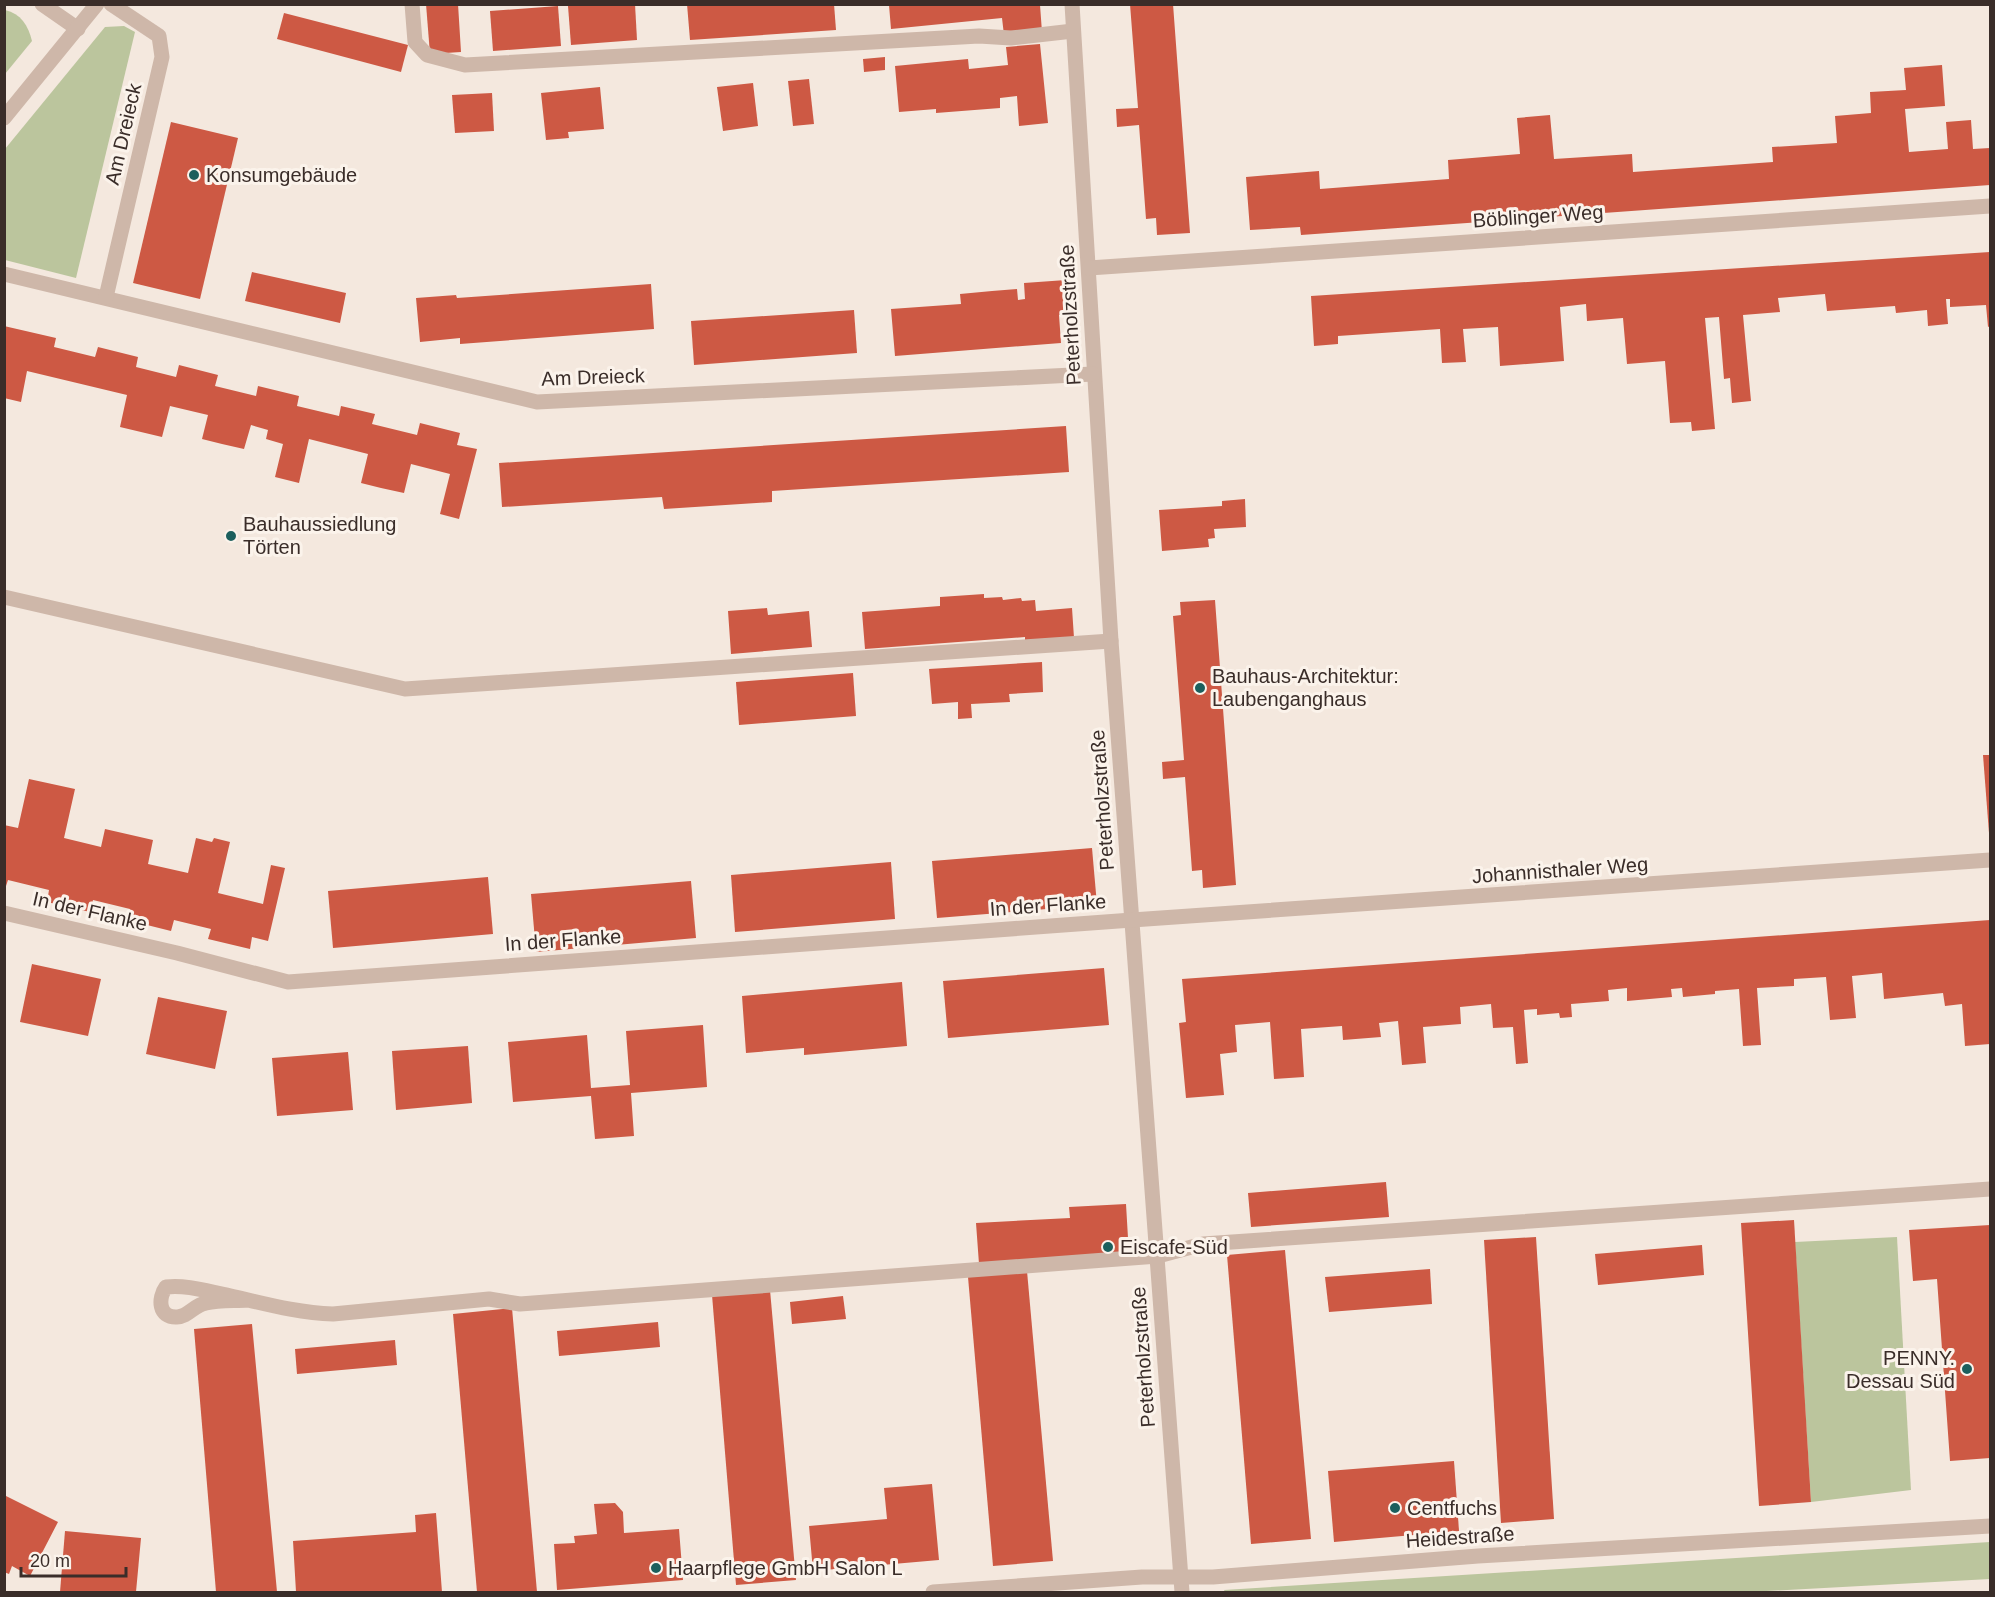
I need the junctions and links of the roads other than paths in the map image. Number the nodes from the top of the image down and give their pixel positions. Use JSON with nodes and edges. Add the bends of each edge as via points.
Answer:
{"nodes":[{"id":1,"x":42,"y":4,"type":"edge"},
{"id":2,"x":98,"y":4,"type":"edge"},
{"id":3,"x":111,"y":4,"type":"edge"},
{"id":4,"x":412,"y":4,"type":"edge"},
{"id":5,"x":1072,"y":4,"type":"edge"},
{"id":6,"x":78,"y":29,"type":"junction"},
{"id":7,"x":1073,"y":31,"type":"junction"},
{"id":8,"x":4,"y":118,"type":"edge"},
{"id":9,"x":1990,"y":206,"type":"edge"},
{"id":10,"x":1089,"y":268,"type":"junction"},
{"id":11,"x":4,"y":274,"type":"edge"},
{"id":12,"x":106,"y":297,"type":"junction"},
{"id":13,"x":1094,"y":374,"type":"junction"},
{"id":14,"x":4,"y":597,"type":"edge"},
{"id":15,"x":1112,"y":641,"type":"junction"},
{"id":16,"x":1990,"y":860,"type":"edge"},
{"id":17,"x":4,"y":913,"type":"edge"},
{"id":18,"x":1132,"y":920,"type":"junction"},
{"id":19,"x":1990,"y":1190,"type":"edge"},
{"id":20,"x":1158,"y":1256,"type":"junction"},
{"id":21,"x":248,"y":1300,"type":"junction"},
{"id":22,"x":1990,"y":1526,"type":"edge"},
{"id":23,"x":1181,"y":1585,"type":"edge"},
{"id":24,"x":933,"y":1593,"type":"edge"}],
"edges":[{"from":1,"to":6,"type":"street"},
{"from":2,"to":6,"type":"street"},
{"from":3,"to":12,"type":"street","name":"Am Dreieck","via":[[159,36],[162,57]]},
{"from":4,"to":7,"type":"street","via":[[415,42],[427,55],[465,65],[979,36],[1011,38]]},
{"from":5,"to":7,"type":"street","name":"Peterholzstraße"},
{"from":6,"to":8,"type":"street"},
{"from":7,"to":10,"type":"street","name":"Peterholzstraße"},
{"from":9,"to":10,"type":"street","name":"Böblinger Weg"},
{"from":10,"to":13,"type":"street","name":"Peterholzstraße"},
{"from":11,"to":12,"type":"street","name":"Am Dreieck"},
{"from":12,"to":13,"type":"street","name":"Am Dreieck","via":[[537,402]]},
{"from":13,"to":15,"type":"street","name":"Peterholzstraße"},
{"from":14,"to":15,"type":"street","via":[[405,689]]},
{"from":15,"to":18,"type":"street","name":"Peterholzstraße"},
{"from":16,"to":18,"type":"street","name":"Johannisthaler Weg"},
{"from":17,"to":18,"type":"street","name":"In der Flanke","via":[[288,982]]},
{"from":18,"to":20,"type":"street","name":"Peterholzstraße"},
{"from":19,"to":20,"type":"street","via":[[1203,1244]]},
{"from":20,"to":21,"type":"street","via":[[520,1304],[489,1299],[333,1314]]},
{"from":20,"to":23,"type":"street","name":"Peterholzstraße"},
{"from":21,"to":21,"type":"street","via":[[205,1303],[180,1317],[164,1313],[160,1304],[166,1287],[180,1286]]},
{"from":22,"to":23,"type":"street","name":"Heidestraße","via":[[1478,1556],[1245,1574]]},
{"from":23,"to":24,"type":"street","name":"Heidestraße","via":[[1142,1578]]}]}
